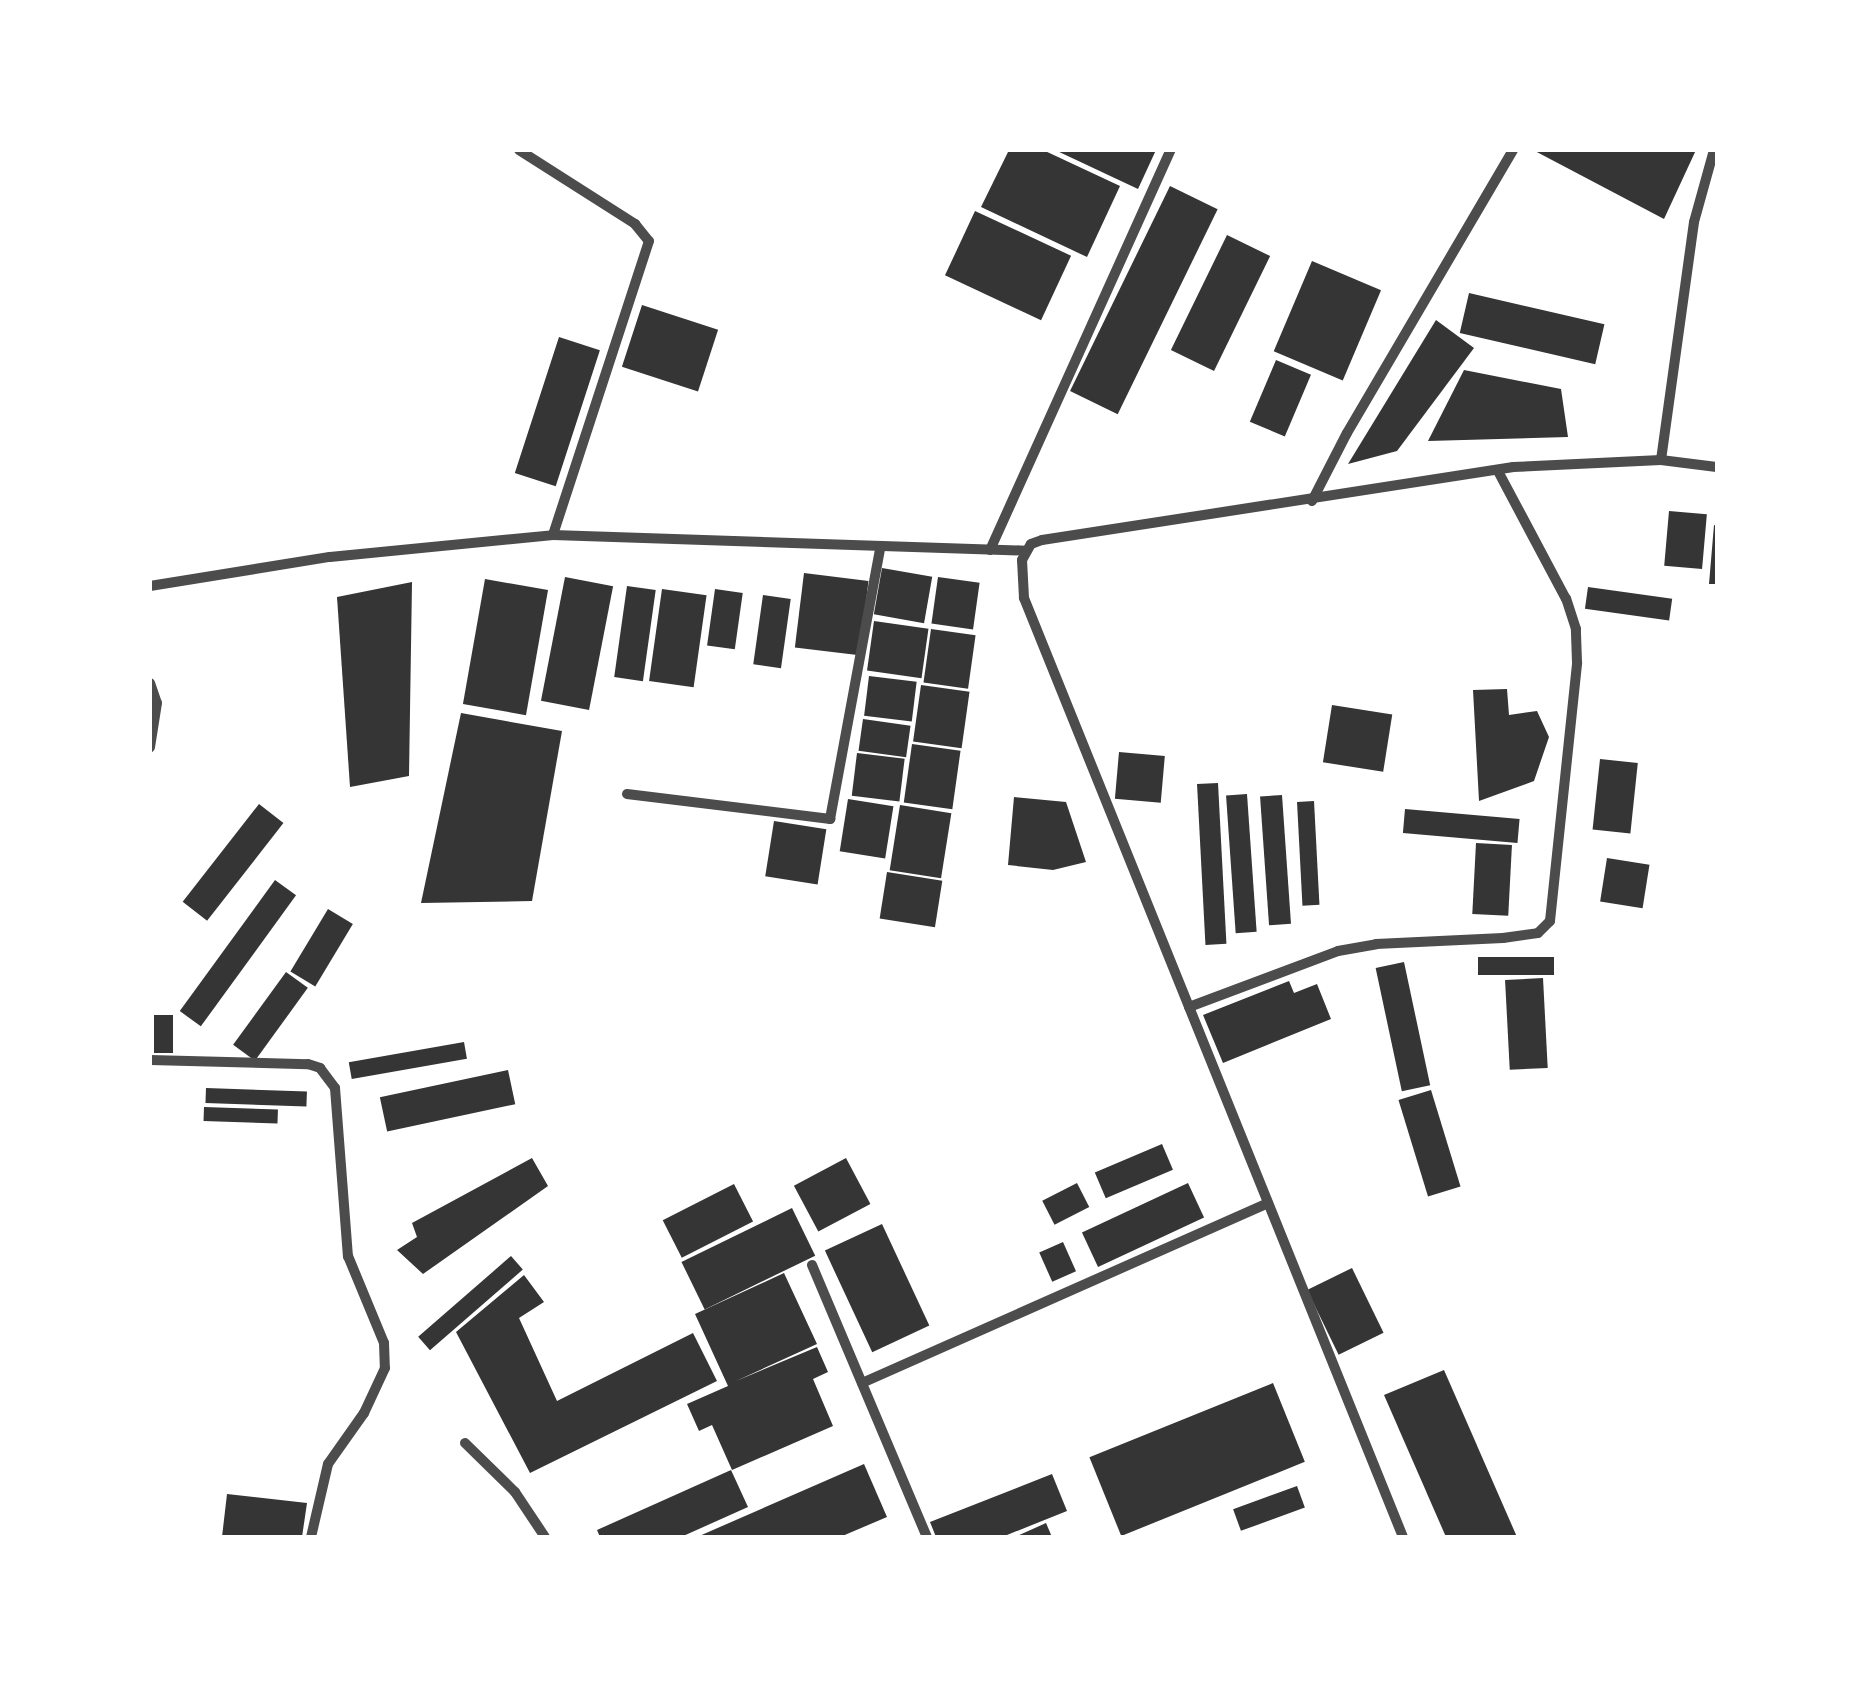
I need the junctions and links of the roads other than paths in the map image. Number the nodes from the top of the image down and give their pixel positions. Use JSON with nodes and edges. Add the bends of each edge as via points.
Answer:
{"nodes":[{"id":1,"x":519,"y":150,"type":"edge"},
{"id":2,"x":1171,"y":150,"type":"edge"},
{"id":3,"x":1513,"y":150,"type":"edge"},
{"id":4,"x":1714,"y":150,"type":"edge"},
{"id":5,"x":1661,"y":460,"type":"junction"},
{"id":6,"x":1717,"y":467,"type":"edge"},
{"id":7,"x":1498,"y":471,"type":"junction"},
{"id":8,"x":1312,"y":502,"type":"junction"},
{"id":9,"x":553,"y":535,"type":"junction"},
{"id":10,"x":880,"y":549,"type":"junction"},
{"id":11,"x":990,"y":550,"type":"junction"},
{"id":12,"x":1026,"y":551,"type":"junction"},
{"id":13,"x":150,"y":586,"type":"edge"},
{"id":14,"x":150,"y":682,"type":"edge"},
{"id":15,"x":150,"y":747,"type":"edge"},
{"id":16,"x":627,"y":794,"type":"dead end"},
{"id":17,"x":1189,"y":1007,"type":"junction"},
{"id":18,"x":150,"y":1060,"type":"edge"},
{"id":19,"x":1268,"y":1202,"type":"junction"},
{"id":20,"x":812,"y":1265,"type":"dead end"},
{"id":21,"x":862,"y":1383,"type":"junction"},
{"id":22,"x":465,"y":1443,"type":"dead end"},
{"id":23,"x":310,"y":1537,"type":"edge"},
{"id":24,"x":545,"y":1537,"type":"edge"},
{"id":25,"x":927,"y":1537,"type":"edge"},
{"id":26,"x":1403,"y":1537,"type":"edge"}],
"edges":[{"from":1,"to":9,"type":"street","via":[[634,224],[649,241]]},
{"from":2,"to":11,"type":"street"},
{"from":3,"to":8,"type":"street"},
{"from":4,"to":5,"type":"street","via":[[1694,222]]},
{"from":5,"to":6,"type":"street"},
{"from":5,"to":7,"type":"street"},
{"from":7,"to":8,"type":"street"},
{"from":7,"to":17,"type":"street","via":[[1576,629],[1550,921],[1538,933],[1503,938],[1338,951]]},
{"from":8,"to":12,"type":"street","via":[[1042,540]]},
{"from":9,"to":10,"type":"street"},
{"from":9,"to":13,"type":"street","via":[[330,557]]},
{"from":10,"to":11,"type":"street"},
{"from":10,"to":16,"type":"street","via":[[830,819]]},
{"from":11,"to":12,"type":"street"},
{"from":12,"to":17,"type":"street","via":[[1024,598]]},
{"from":14,"to":15,"type":"street","via":[[157,703]]},
{"from":17,"to":19,"type":"street"},
{"from":18,"to":23,"type":"street","via":[[308,1064],[320,1068],[334,1088],[348,1256],[384,1343],[385,1368],[328,1464]]},
{"from":19,"to":21,"type":"street"},
{"from":19,"to":26,"type":"street"},
{"from":20,"to":21,"type":"street"},
{"from":21,"to":25,"type":"street"},
{"from":22,"to":24,"type":"street","via":[[515,1492]]}]}
